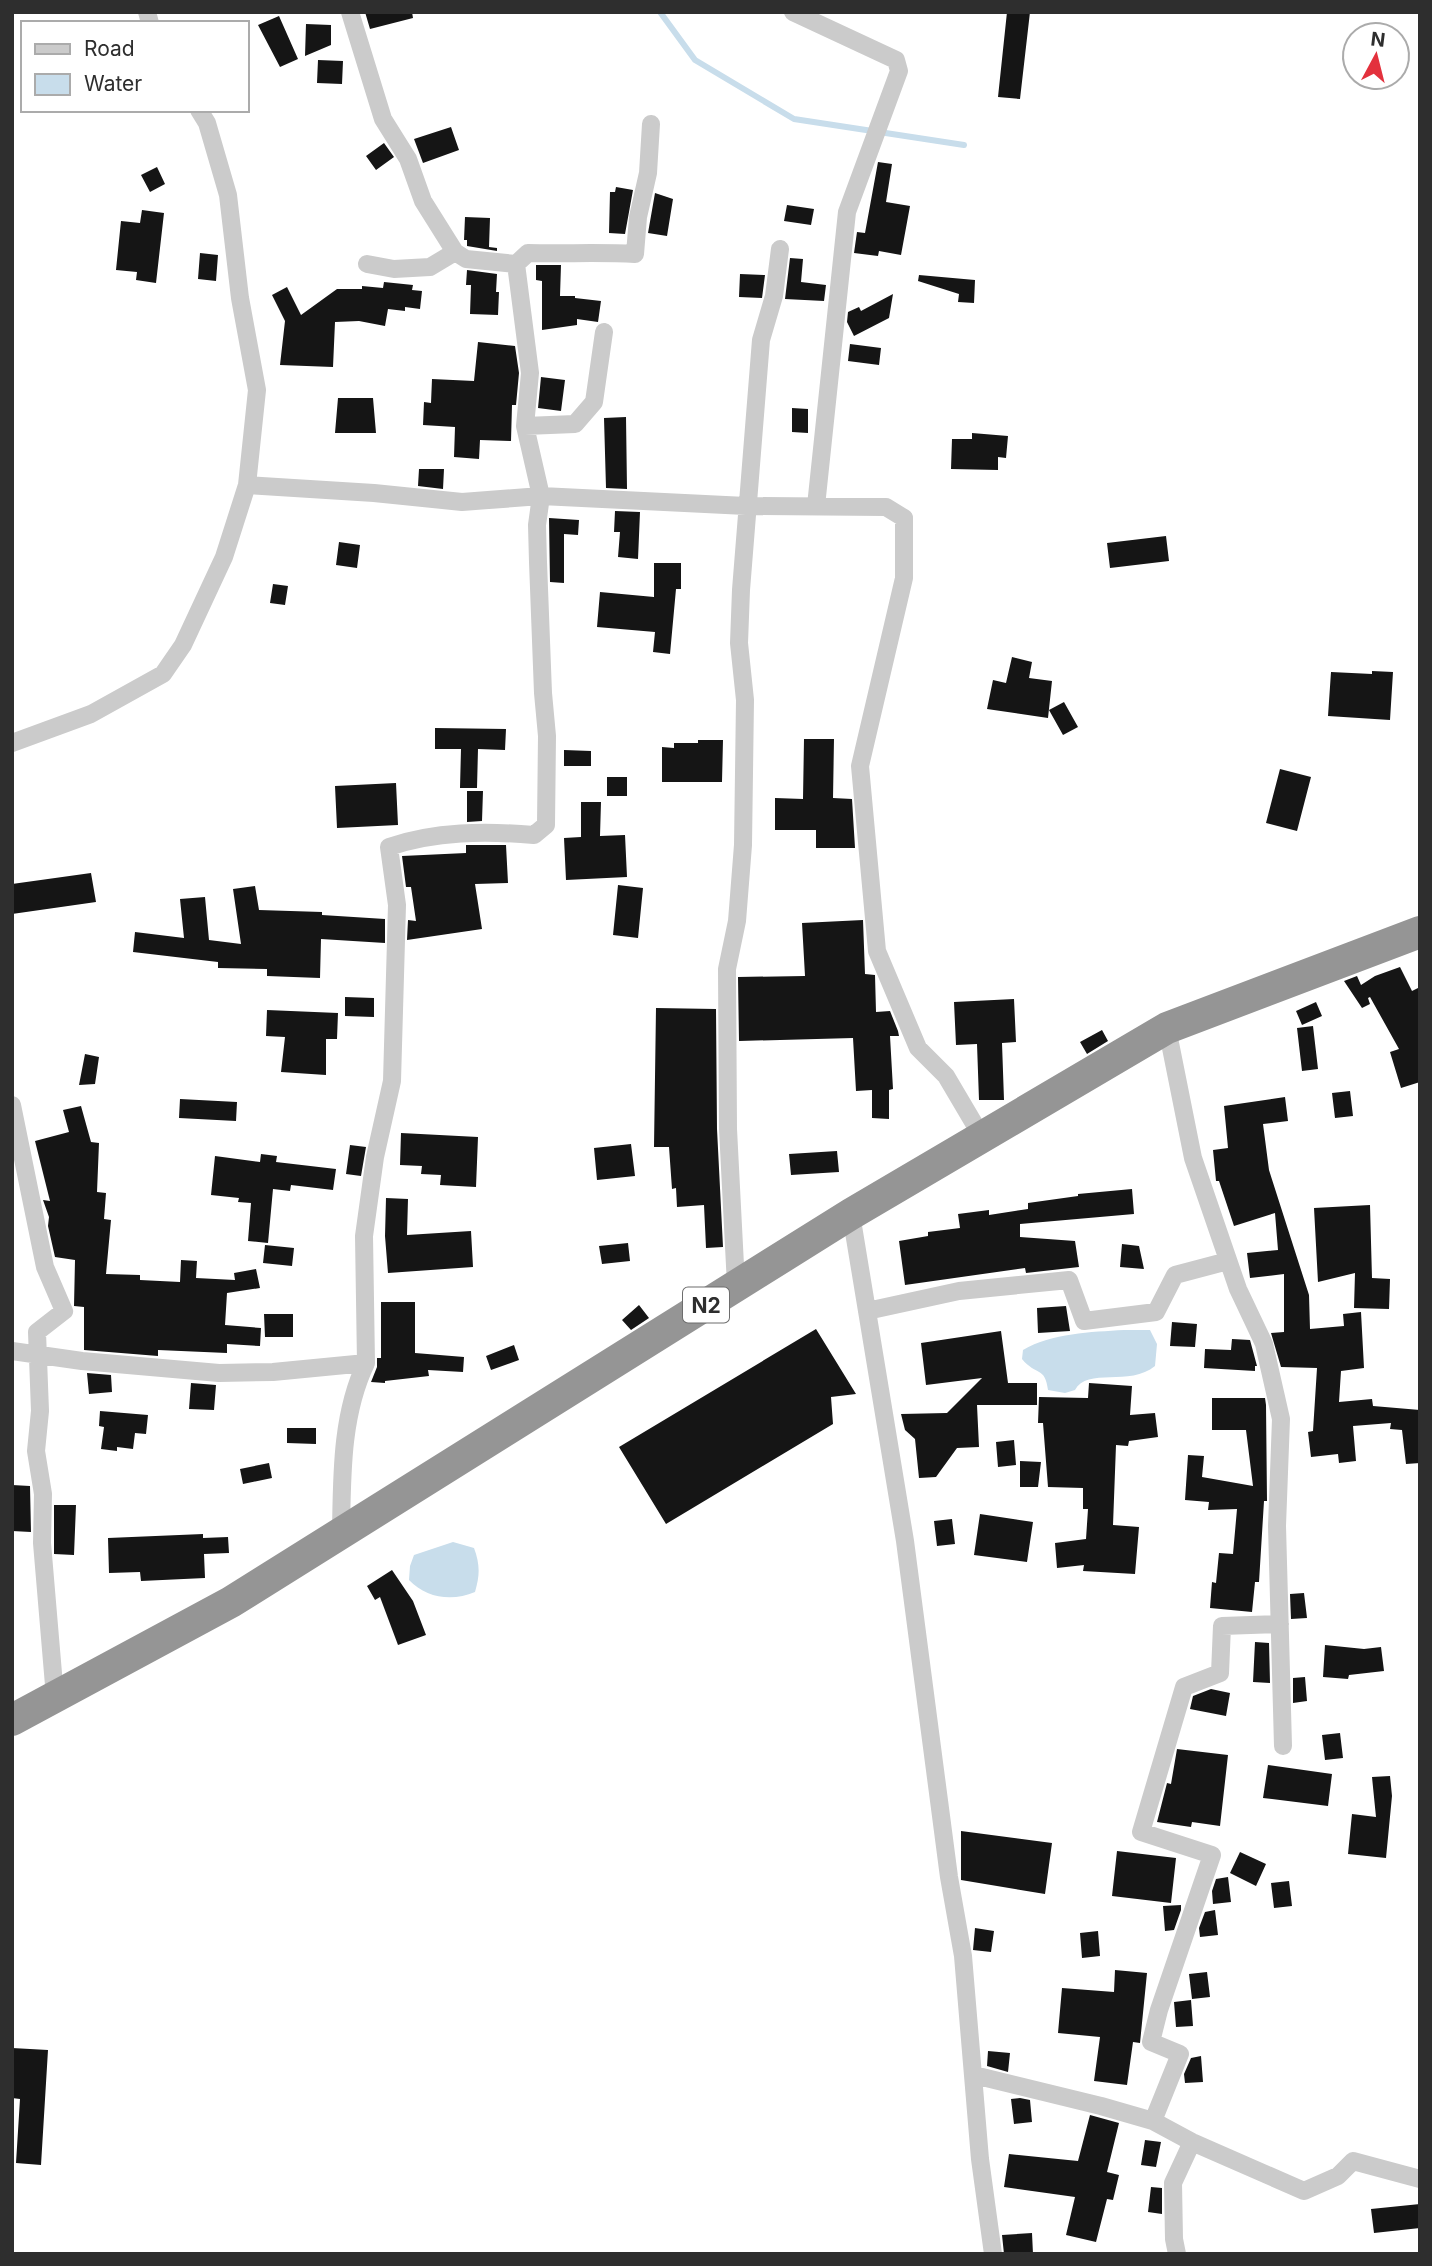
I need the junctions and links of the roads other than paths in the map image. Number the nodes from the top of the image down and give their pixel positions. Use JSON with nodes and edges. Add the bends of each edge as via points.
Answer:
{"nodes":[{"id":1,"x":350,"y":12,"type":"edge"},
{"id":2,"x":793,"y":12,"type":"edge"},
{"id":3,"x":200,"y":112,"type":"edge"},
{"id":4,"x":651,"y":124,"type":"dead end"},
{"id":5,"x":780,"y":249,"type":"dead end"},
{"id":6,"x":456,"y":252,"type":"junction"},
{"id":7,"x":367,"y":264,"type":"dead end"},
{"id":8,"x":516,"y":264,"type":"junction"},
{"id":9,"x":604,"y":332,"type":"dead end"},
{"id":10,"x":525,"y":426,"type":"junction"},
{"id":11,"x":247,"y":485,"type":"junction"},
{"id":12,"x":541,"y":496,"type":"junction"},
{"id":13,"x":746,"y":506,"type":"junction"},
{"id":14,"x":816,"y":506,"type":"junction"},
{"id":15,"x":12,"y":743,"type":"edge"},
{"id":16,"x":1420,"y":932,"type":"edge"},
{"id":17,"x":1167,"y":1028,"type":"junction"},
{"id":18,"x":12,"y":1105,"type":"edge"},
{"id":19,"x":982,"y":1136,"type":"junction"},
{"id":20,"x":851,"y":1214,"type":"junction"},
{"id":21,"x":1228,"y":1261,"type":"junction"},
{"id":22,"x":736,"y":1286,"type":"junction"},
{"id":23,"x":867,"y":1311,"type":"junction"},
{"id":24,"x":12,"y":1351,"type":"edge"},
{"id":25,"x":38,"y":1354,"type":"junction"},
{"id":26,"x":366,"y":1363,"type":"junction"},
{"id":27,"x":341,"y":1533,"type":"junction"},
{"id":28,"x":1280,"y":1623,"type":"junction"},
{"id":29,"x":55,"y":1697,"type":"junction"},
{"id":30,"x":12,"y":1720,"type":"edge"},
{"id":31,"x":1283,"y":1746,"type":"dead end"},
{"id":32,"x":974,"y":2076,"type":"junction"},
{"id":33,"x":1153,"y":2121,"type":"junction"},
{"id":34,"x":1192,"y":2142,"type":"junction"},
{"id":35,"x":1420,"y":2179,"type":"edge"},
{"id":36,"x":993,"y":2254,"type":"edge"},
{"id":37,"x":1177,"y":2254,"type":"edge"}],
"edges":[{"from":1,"to":6,"type":"street","via":[[383,119],[408,159],[423,201]]},
{"from":2,"to":14,"type":"street","via":[[895,60],[899,71],[847,212]]},
{"from":3,"to":11,"type":"street","via":[[228,195],[257,390]]},
{"from":4,"to":8,"type":"street","via":[[635,254],[528,253]]},
{"from":5,"to":13,"type":"street","via":[[774,296],[761,340]]},
{"from":6,"to":7,"type":"street","via":[[430,267]]},
{"from":6,"to":8,"type":"street","via":[[466,259]]},
{"from":8,"to":10,"type":"street","via":[[530,373]]},
{"from":9,"to":10,"type":"street","via":[[594,402],[575,424]]},
{"from":10,"to":12,"type":"street"},
{"from":11,"to":12,"type":"street","via":[[462,502]]},
{"from":11,"to":15,"type":"street","via":[[224,557],[183,645],[163,674],[91,714]]},
{"from":12,"to":13,"type":"street"},
{"from":12,"to":26,"type":"street","via":[[537,526],[547,736],[546,825],[534,835],[489,831],[412,839],[389,847],[397,905],[392,1081],[375,1157],[365,1236]]},
{"from":13,"to":14,"type":"street"},
{"from":13,"to":22,"type":"street","via":[[739,643],[744,700],[743,845],[737,921],[727,970],[728,1129]]},
{"from":14,"to":19,"type":"street","via":[[886,507],[904,518],[904,578],[860,766],[877,951],[918,1048],[946,1076]]},
{"from":16,"to":17,"type":"highway","number":"N2"},
{"from":17,"to":19,"type":"highway","number":"N2"},
{"from":17,"to":21,"type":"street","via":[[1192,1158]]},
{"from":18,"to":25,"type":"street","via":[[45,1267],[64,1311],[37,1332]]},
{"from":19,"to":20,"type":"highway","number":"N2"},
{"from":20,"to":22,"type":"highway","number":"N2"},
{"from":20,"to":23,"type":"street"},
{"from":21,"to":23,"type":"street","via":[[1175,1275],[1156,1312],[1084,1321],[1069,1280],[959,1291]]},
{"from":21,"to":28,"type":"street","via":[[1265,1344],[1281,1419]]},
{"from":22,"to":27,"type":"highway","number":"N2"},
{"from":23,"to":32,"type":"street","via":[[905,1541],[963,1956]]},
{"from":24,"to":25,"type":"street"},
{"from":25,"to":26,"type":"street","via":[[219,1373]]},
{"from":25,"to":29,"type":"street","via":[[36,1451],[43,1494],[42,1543]]},
{"from":26,"to":27,"type":"street","via":[[357,1381],[342,1456]]},
{"from":27,"to":29,"type":"highway","number":"N2","via":[[232,1602]]},
{"from":28,"to":31,"type":"street"},
{"from":28,"to":33,"type":"street","via":[[1222,1626],[1220,1673],[1184,1687],[1141,1832],[1212,1854],[1158,2010],[1151,2042],[1180,2054]]},
{"from":29,"to":30,"type":"highway","number":"N2"},
{"from":32,"to":33,"type":"street"},
{"from":32,"to":36,"type":"street"},
{"from":33,"to":34,"type":"street"},
{"from":34,"to":35,"type":"street","via":[[1304,2191],[1338,2176],[1353,2161]]},
{"from":34,"to":37,"type":"street","via":[[1173,2183]]}]}
